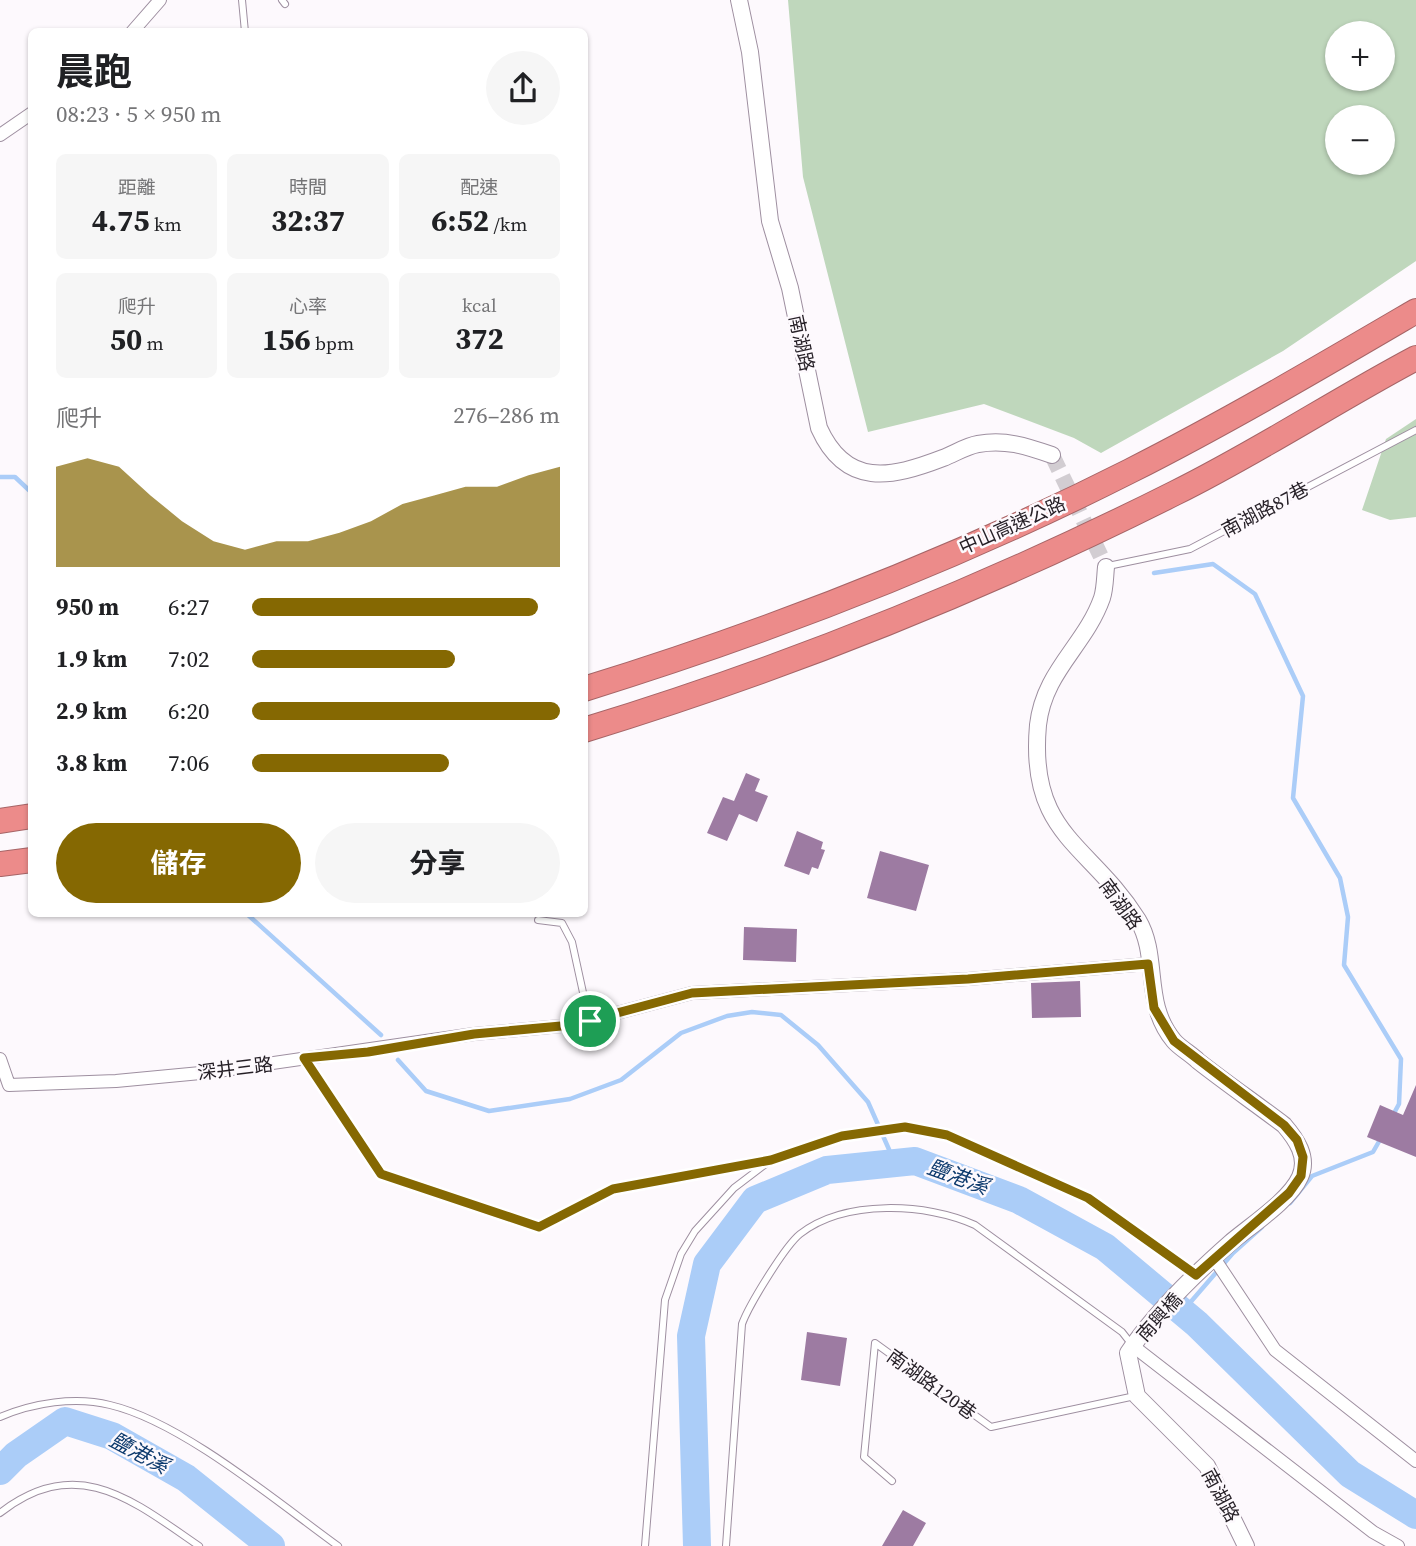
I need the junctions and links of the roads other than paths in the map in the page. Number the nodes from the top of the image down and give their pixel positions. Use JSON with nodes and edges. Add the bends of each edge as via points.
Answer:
{"nodes":[{"id":1,"x":160,"y":0,"type":"edge"},
{"id":2,"x":242,"y":0,"type":"edge"},
{"id":3,"x":739,"y":0,"type":"edge"},
{"id":4,"x":136,"y":28,"type":"edge"},
{"id":5,"x":245,"y":28,"type":"edge"},
{"id":6,"x":28,"y":116,"type":"edge"},
{"id":7,"x":0,"y":135,"type":"edge"},
{"id":8,"x":1416,"y":311,"type":"edge"},
{"id":9,"x":1416,"y":358,"type":"edge"},
{"id":10,"x":1416,"y":430,"type":"edge"},
{"id":11,"x":1052,"y":455,"type":"dead end"},
{"id":12,"x":1106,"y":567,"type":"joint"},
{"id":13,"x":588,"y":688,"type":"edge"},
{"id":14,"x":588,"y":729,"type":"edge"},
{"id":15,"x":28,"y":817,"type":"edge"},
{"id":16,"x":0,"y":821,"type":"edge"},
{"id":17,"x":28,"y":860,"type":"edge"},
{"id":18,"x":0,"y":864,"type":"edge"},
{"id":19,"x":538,"y":920,"type":"dead end"},
{"id":20,"x":1148,"y":964,"type":"junction"},
{"id":21,"x":590,"y":1021,"type":"junction"},
{"id":22,"x":304,"y":1058,"type":"junction"},
{"id":23,"x":0,"y":1059,"type":"edge"},
{"id":24,"x":5,"y":1087,"type":"edge"},
{"id":25,"x":771,"y":1160,"type":"junction"},
{"id":26,"x":1214,"y":1258,"type":"junction"},
{"id":27,"x":1196,"y":1275,"type":"junction"},
{"id":28,"x":1133,"y":1346,"type":"junction"},
{"id":29,"x":1137,"y":1396,"type":"junction"},
{"id":30,"x":0,"y":1416,"type":"edge"},
{"id":31,"x":1416,"y":1461,"type":"edge"},
{"id":32,"x":892,"y":1481,"type":"dead end"},
{"id":33,"x":0,"y":1513,"type":"edge"},
{"id":34,"x":199,"y":1546,"type":"edge"},
{"id":35,"x":338,"y":1546,"type":"edge"},
{"id":36,"x":645,"y":1546,"type":"edge"},
{"id":37,"x":726,"y":1546,"type":"edge"},
{"id":38,"x":1247,"y":1546,"type":"edge"},
{"id":39,"x":1398,"y":1546,"type":"edge"}],
"edges":[{"from":1,"to":4,"type":"street"},
{"from":2,"to":5,"type":"lane"},
{"from":3,"to":11,"type":"street","name":"南湖路","via":[[750,52],[770,221],[827,446],[848,466],[870,475],[891,475],[976,444],[1012,442]]},
{"from":6,"to":7,"type":"street"},
{"from":8,"to":13,"type":"highway","name":"中山高速公路","via":[[1130,471],[985,538],[772,626]]},
{"from":9,"to":14,"type":"highway","name":"中山高速公路","via":[[1177,492],[1061,548],[784,663]]},
{"from":10,"to":12,"type":"lane","name":"南湖路87巷","via":[[1190,549]]},
{"from":12,"to":20,"type":"street","name":"南湖路","via":[[1103,597],[1042,697],[1037,762],[1056,826],[1138,921]]},
{"from":15,"to":16,"type":"highway"},
{"from":17,"to":18,"type":"highway"},
{"from":19,"to":21,"type":"lane","via":[[562,923],[572,942]]},
{"from":20,"to":21,"type":"street","name":"深井三路","via":[[968,979],[692,993]]},
{"from":20,"to":26,"type":"street","name":"南湖路","via":[[1154,1008],[1174,1041],[1284,1125],[1297,1140],[1303,1157],[1301,1176],[1289,1193]]},
{"from":21,"to":22,"type":"street","name":"深井三路"},
{"from":22,"to":24,"type":"street","name":"深井三路","via":[[116,1081]]},
{"from":22,"to":25,"type":"lane","via":[[381,1174],[539,1227],[613,1189]]},
{"from":23,"to":24,"type":"street","name":"深井三路"},
{"from":25,"to":27,"type":"lane","via":[[842,1136],[905,1127],[947,1135],[1088,1198]]},
{"from":25,"to":36,"type":"lane","via":[[734,1188],[695,1231],[671,1279],[665,1300]]},
{"from":26,"to":27,"type":"street","name":"南興橋"},
{"from":26,"to":31,"type":"street","via":[[1275,1350]]},
{"from":27,"to":28,"type":"street","name":"南興橋"},
{"from":28,"to":29,"type":"street","via":[[1128,1353]]},
{"from":28,"to":37,"type":"lane","via":[[1122,1332],[975,1225],[956,1216],[886,1207],[816,1225],[792,1242],[742,1324]]},
{"from":28,"to":39,"type":"street","via":[[1373,1532]]},
{"from":29,"to":32,"type":"lane","name":"南湖路120巷","via":[[991,1427],[875,1343],[864,1457]]},
{"from":29,"to":38,"type":"street","name":"南湖路","via":[[1207,1466]]},
{"from":30,"to":35,"type":"lane","via":[[50,1402],[69,1402],[107,1404],[148,1418],[232,1470]]},
{"from":33,"to":34,"type":"lane","via":[[32,1491],[78,1483],[123,1497]]}]}
